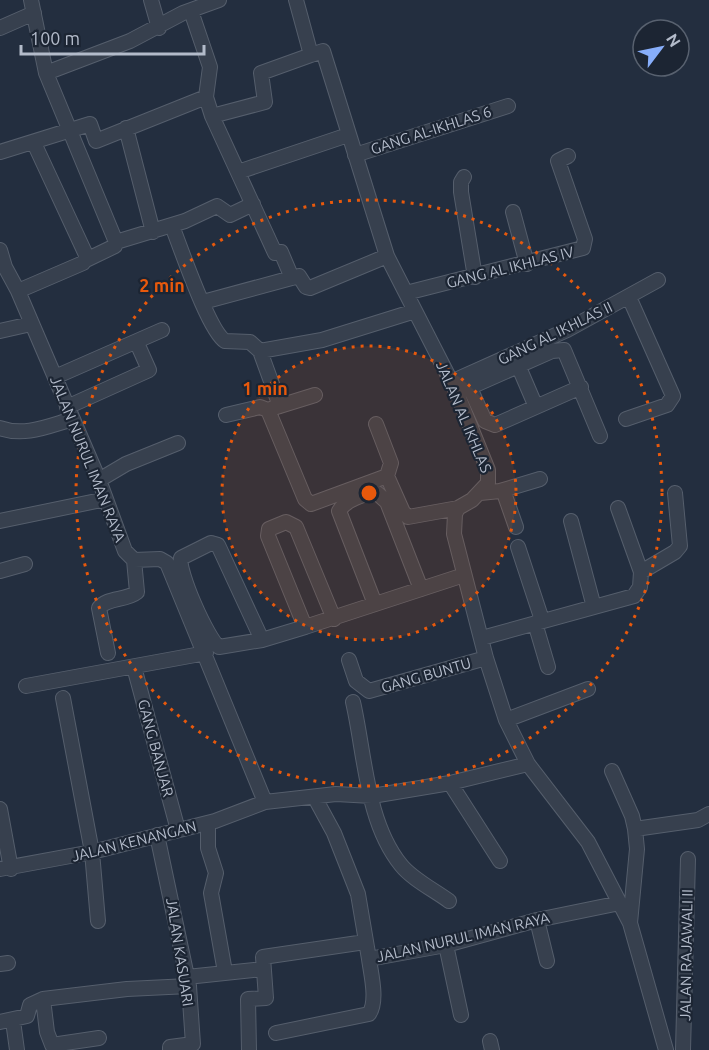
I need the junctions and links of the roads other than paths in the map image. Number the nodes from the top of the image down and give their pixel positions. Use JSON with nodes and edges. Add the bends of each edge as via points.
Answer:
{"nodes":[{"id":1,"x":151,"y":0,"type":"edge"},
{"id":2,"x":219,"y":0,"type":"edge"},
{"id":3,"x":296,"y":0,"type":"edge"},
{"id":4,"x":32,"y":6,"type":"edge"},
{"id":5,"x":184,"y":8,"type":"edge"},
{"id":6,"x":0,"y":28,"type":"edge"},
{"id":7,"x":159,"y":28,"type":"junction"},
{"id":8,"x":310,"y":55,"type":"junction"},
{"id":9,"x":46,"y":73,"type":"junction"},
{"id":10,"x":206,"y":97,"type":"junction"},
{"id":11,"x":508,"y":106,"type":"dead end"},
{"id":12,"x":212,"y":116,"type":"junction"},
{"id":13,"x":126,"y":128,"type":"junction"},
{"id":14,"x":71,"y":131,"type":"junction"},
{"id":15,"x":348,"y":135,"type":"junction"},
{"id":16,"x":34,"y":143,"type":"junction"},
{"id":17,"x":0,"y":152,"type":"edge"},
{"id":18,"x":355,"y":155,"type":"junction"},
{"id":19,"x":568,"y":156,"type":"dead end"},
{"id":20,"x":238,"y":172,"type":"junction"},
{"id":21,"x":464,"y":177,"type":"dead end"},
{"id":22,"x":253,"y":204,"type":"junction"},
{"id":23,"x":513,"y":212,"type":"dead end"},
{"id":24,"x":172,"y":226,"type":"junction"},
{"id":25,"x":153,"y":232,"type":"junction"},
{"id":26,"x":116,"y":242,"type":"junction"},
{"id":27,"x":0,"y":250,"type":"edge"},
{"id":28,"x":387,"y":256,"type":"junction"},
{"id":29,"x":86,"y":260,"type":"junction"},
{"id":30,"x":527,"y":264,"type":"junction"},
{"id":31,"x":475,"y":277,"type":"junction"},
{"id":32,"x":292,"y":278,"type":"junction"},
{"id":33,"x":658,"y":280,"type":"dead end"},
{"id":34,"x":18,"y":291,"type":"junction"},
{"id":35,"x":406,"y":293,"type":"junction"},
{"id":36,"x":629,"y":297,"type":"junction"},
{"id":37,"x":203,"y":302,"type":"junction"},
{"id":38,"x":415,"y":311,"type":"junction"},
{"id":39,"x":31,"y":324,"type":"junction"},
{"id":40,"x":162,"y":330,"type":"dead end"},
{"id":41,"x":0,"y":331,"type":"edge"},
{"id":42,"x":137,"y":343,"type":"junction"},
{"id":43,"x":260,"y":351,"type":"junction"},
{"id":44,"x":518,"y":365,"type":"junction"},
{"id":45,"x":55,"y":377,"type":"junction"},
{"id":46,"x":580,"y":387,"type":"junction"},
{"id":47,"x":459,"y":388,"type":"junction"},
{"id":48,"x":315,"y":395,"type":"dead end"},
{"id":49,"x":274,"y":408,"type":"junction"},
{"id":50,"x":536,"y":408,"type":"junction"},
{"id":51,"x":70,"y":413,"type":"junction"},
{"id":52,"x":226,"y":415,"type":"dead end"},
{"id":53,"x":626,"y":419,"type":"dead end"},
{"id":54,"x":376,"y":424,"type":"dead end"},
{"id":55,"x":0,"y":428,"type":"edge"},
{"id":56,"x":600,"y":436,"type":"dead end"},
{"id":57,"x":178,"y":443,"type":"dead end"},
{"id":58,"x":387,"y":476,"type":"junction"},
{"id":59,"x":540,"y":479,"type":"dead end"},
{"id":60,"x":99,"y":480,"type":"junction"},
{"id":61,"x":503,"y":490,"type":"junction"},
{"id":62,"x":480,"y":493,"type":"junction"},
{"id":63,"x":675,"y":493,"type":"dead end"},
{"id":64,"x":106,"y":499,"type":"junction"},
{"id":65,"x":458,"y":507,"type":"junction"},
{"id":66,"x":618,"y":508,"type":"dead end"},
{"id":67,"x":571,"y":520,"type":"dead end"},
{"id":68,"x":0,"y":521,"type":"edge"},
{"id":69,"x":516,"y":526,"type":"dead end"},
{"id":70,"x":518,"y":547,"type":"dead end"},
{"id":71,"x":134,"y":560,"type":"junction"},
{"id":72,"x":25,"y":564,"type":"dead end"},
{"id":73,"x":0,"y":571,"type":"edge"},
{"id":74,"x":641,"y":572,"type":"junction"},
{"id":75,"x":464,"y":575,"type":"junction"},
{"id":76,"x":421,"y":588,"type":"junction"},
{"id":77,"x":375,"y":604,"type":"junction"},
{"id":78,"x":594,"y":607,"type":"junction"},
{"id":79,"x":334,"y":619,"type":"junction"},
{"id":80,"x":538,"y":621,"type":"junction"},
{"id":81,"x":305,"y":627,"type":"junction"},
{"id":82,"x":482,"y":638,"type":"junction"},
{"id":83,"x":262,"y":640,"type":"junction"},
{"id":84,"x":108,"y":653,"type":"dead end"},
{"id":85,"x":206,"y":653,"type":"junction"},
{"id":86,"x":486,"y":657,"type":"junction"},
{"id":87,"x":349,"y":660,"type":"dead end"},
{"id":88,"x":134,"y":667,"type":"junction"},
{"id":89,"x":548,"y":667,"type":"dead end"},
{"id":90,"x":26,"y":686,"type":"dead end"},
{"id":91,"x":588,"y":689,"type":"dead end"},
{"id":92,"x":63,"y":698,"type":"dead end"},
{"id":93,"x":353,"y":702,"type":"dead end"},
{"id":94,"x":506,"y":720,"type":"junction"},
{"id":95,"x":528,"y":764,"type":"junction"},
{"id":96,"x":612,"y":771,"type":"dead end"},
{"id":97,"x":450,"y":783,"type":"junction"},
{"id":98,"x":372,"y":796,"type":"junction"},
{"id":99,"x":315,"y":798,"type":"junction"},
{"id":100,"x":265,"y":802,"type":"junction"},
{"id":101,"x":0,"y":810,"type":"edge"},
{"id":102,"x":709,"y":814,"type":"edge"},
{"id":103,"x":208,"y":823,"type":"junction"},
{"id":104,"x":178,"y":830,"type":"junction"},
{"id":105,"x":635,"y":830,"type":"junction"},
{"id":106,"x":157,"y":835,"type":"junction"},
{"id":107,"x":92,"y":852,"type":"junction"},
{"id":108,"x":688,"y":859,"type":"dead end"},
{"id":109,"x":500,"y":861,"type":"dead end"},
{"id":110,"x":6,"y":869,"type":"edge"},
{"id":111,"x":448,"y":901,"type":"dead end"},
{"id":112,"x":620,"y":903,"type":"junction"},
{"id":113,"x":537,"y":920,"type":"junction"},
{"id":114,"x":98,"y":921,"type":"dead end"},
{"id":115,"x":630,"y":924,"type":"junction"},
{"id":116,"x":365,"y":942,"type":"junction"},
{"id":117,"x":446,"y":945,"type":"junction"},
{"id":118,"x":369,"y":958,"type":"junction"},
{"id":119,"x":548,"y":960,"type":"dead end"},
{"id":120,"x":262,"y":969,"type":"junction"},
{"id":121,"x":225,"y":972,"type":"junction"},
{"id":122,"x":188,"y":981,"type":"junction"},
{"id":123,"x":43,"y":999,"type":"junction"},
{"id":124,"x":462,"y":1015,"type":"dead end"},
{"id":125,"x":7,"y":1022,"type":"edge"},
{"id":126,"x":276,"y":1033,"type":"dead end"},
{"id":127,"x":93,"y":1042,"type":"edge"},
{"id":128,"x":193,"y":1047,"type":"edge"},
{"id":129,"x":17,"y":1050,"type":"edge"},
{"id":130,"x":170,"y":1050,"type":"edge"},
{"id":131,"x":249,"y":1050,"type":"edge"},
{"id":132,"x":666,"y":1050,"type":"edge"},
{"id":133,"x":683,"y":1050,"type":"edge"}],
"edges":[{"from":1,"to":7,"type":"street"},
{"from":2,"to":5,"type":"street"},
{"from":3,"to":8,"type":"street"},
{"from":4,"to":6,"type":"street"},
{"from":4,"to":9,"type":"street"},
{"from":5,"to":7,"type":"street"},
{"from":5,"to":10,"type":"street","via":[[210,67]]},
{"from":7,"to":9,"type":"street"},
{"from":8,"to":12,"type":"street","via":[[261,73],[265,102]]},
{"from":8,"to":15,"type":"street","name":"JALAN AL IKHLAS","via":[[323,51]]},
{"from":9,"to":14,"type":"street"},
{"from":10,"to":12,"type":"street"},
{"from":10,"to":13,"type":"street"},
{"from":11,"to":18,"type":"street","name":"GANG AL-IKHLAS 6"},
{"from":12,"to":20,"type":"street"},
{"from":13,"to":14,"type":"street","via":[[96,141],[90,124]]},
{"from":13,"to":25,"type":"street"},
{"from":14,"to":16,"type":"street"},
{"from":14,"to":26,"type":"street"},
{"from":15,"to":18,"type":"street","name":"JALAN AL IKHLAS"},
{"from":15,"to":20,"type":"street"},
{"from":16,"to":17,"type":"street"},
{"from":16,"to":29,"type":"street","via":[[74,224]]},
{"from":18,"to":28,"type":"street","name":"JALAN AL IKHLAS"},
{"from":19,"to":30,"type":"street","name":"GANG AL IKHLAS IV","via":[[558,161],[585,246]]},
{"from":20,"to":22,"type":"street"},
{"from":21,"to":31,"type":"street","via":[[461,192]]},
{"from":22,"to":24,"type":"street","via":[[230,215],[217,206]]},
{"from":22,"to":32,"type":"street","via":[[275,253],[281,252]]},
{"from":23,"to":30,"type":"street"},
{"from":24,"to":25,"type":"street"},
{"from":24,"to":37,"type":"street"},
{"from":25,"to":26,"type":"street"},
{"from":26,"to":29,"type":"street"},
{"from":27,"to":34,"type":"street","name":"JALAN NURUL IMAN RAYA"},
{"from":28,"to":32,"type":"street","via":[[310,288],[301,277]]},
{"from":28,"to":35,"type":"street","name":"JALAN AL IKHLAS"},
{"from":29,"to":34,"type":"street"},
{"from":30,"to":31,"type":"street","name":"GANG AL IKHLAS IV"},
{"from":31,"to":35,"type":"street","name":"GANG AL IKHLAS IV"},
{"from":32,"to":37,"type":"street"},
{"from":33,"to":36,"type":"street","name":"GANG AL IKHLAS II"},
{"from":34,"to":39,"type":"street","name":"JALAN NURUL IMAN RAYA"},
{"from":35,"to":38,"type":"street","name":"JALAN AL IKHLAS"},
{"from":36,"to":47,"type":"street","name":"GANG AL IKHLAS II"},
{"from":36,"to":53,"type":"street","via":[[673,396],[667,405]]},
{"from":37,"to":43,"type":"street","via":[[220,338],[225,342],[250,342]]},
{"from":38,"to":43,"type":"street","via":[[322,340]]},
{"from":38,"to":47,"type":"street","name":"JALAN AL IKHLAS"},
{"from":39,"to":41,"type":"street"},
{"from":39,"to":45,"type":"street","name":"JALAN NURUL IMAN RAYA"},
{"from":40,"to":42,"type":"street"},
{"from":42,"to":45,"type":"street"},
{"from":42,"to":51,"type":"street","via":[[148,371]]},
{"from":43,"to":49,"type":"street"},
{"from":44,"to":46,"type":"street","via":[[557,349],[564,350]]},
{"from":44,"to":47,"type":"street"},
{"from":44,"to":50,"type":"street"},
{"from":45,"to":51,"type":"street","name":"JALAN NURUL IMAN RAYA"},
{"from":46,"to":50,"type":"street"},
{"from":46,"to":56,"type":"street"},
{"from":47,"to":50,"type":"street","via":[[491,425]]},
{"from":47,"to":62,"type":"street","name":"JALAN AL IKHLAS","via":[[488,470],[488,483]]},
{"from":48,"to":49,"type":"street"},
{"from":49,"to":52,"type":"street","via":[[260,407]]},
{"from":49,"to":58,"type":"street","via":[[308,503],[316,504]]},
{"from":51,"to":55,"type":"street","via":[[33,431]]},
{"from":51,"to":60,"type":"street","name":"JALAN NURUL IMAN RAYA"},
{"from":54,"to":58,"type":"street","via":[[391,463]]},
{"from":57,"to":60,"type":"street","via":[[126,464]]},
{"from":58,"to":65,"type":"street","via":[[408,517]]},
{"from":59,"to":61,"type":"street"},
{"from":60,"to":64,"type":"street","name":"JALAN NURUL IMAN RAYA"},
{"from":61,"to":62,"type":"street"},
{"from":61,"to":69,"type":"street"},
{"from":62,"to":65,"type":"street","name":"JALAN AL IKHLAS"},
{"from":63,"to":74,"type":"street","via":[[680,546]]},
{"from":64,"to":68,"type":"street"},
{"from":64,"to":71,"type":"street","name":"JALAN NURUL IMAN RAYA","via":[[125,551]]},
{"from":65,"to":75,"type":"street","via":[[453,525]]},
{"from":66,"to":74,"type":"street"},
{"from":67,"to":78,"type":"street"},
{"from":70,"to":80,"type":"street"},
{"from":71,"to":84,"type":"street","via":[[136,592],[99,608]]},
{"from":71,"to":85,"type":"street","name":"JALAN NURUL IMAN RAYA","via":[[166,561]]},
{"from":72,"to":73,"type":"street"},
{"from":74,"to":78,"type":"street","via":[[640,587],[634,596]]},
{"from":75,"to":76,"type":"street"},
{"from":75,"to":82,"type":"street"},
{"from":76,"to":77,"type":"street"},
{"from":76,"to":77,"type":"street","via":[[387,502],[377,493],[370,493],[345,504],[339,511]]},
{"from":77,"to":79,"type":"street"},
{"from":78,"to":80,"type":"street"},
{"from":79,"to":81,"type":"street"},
{"from":79,"to":81,"type":"street","via":[[296,527],[286,522],[269,529],[268,536]]},
{"from":80,"to":82,"type":"street"},
{"from":80,"to":89,"type":"street"},
{"from":81,"to":83,"type":"street"},
{"from":82,"to":86,"type":"street"},
{"from":83,"to":83,"type":"street","via":[[225,647],[214,644],[181,569],[181,558],[211,543],[218,545]]},
{"from":85,"to":88,"type":"street"},
{"from":85,"to":100,"type":"street","name":"JALAN NURUL IMAN RAYA"},
{"from":86,"to":87,"type":"street","name":"GANG BUNTU","via":[[369,691],[356,681]]},
{"from":86,"to":94,"type":"street"},
{"from":88,"to":90,"type":"street"},
{"from":88,"to":104,"type":"street","name":"GANG BANJAR"},
{"from":91,"to":94,"type":"street"},
{"from":92,"to":107,"type":"street"},
{"from":93,"to":98,"type":"street"},
{"from":94,"to":95,"type":"street"},
{"from":95,"to":97,"type":"street","name":"JALAN KENANGAN"},
{"from":95,"to":112,"type":"street","via":[[588,842]]},
{"from":96,"to":105,"type":"street"},
{"from":97,"to":98,"type":"street","name":"JALAN KENANGAN"},
{"from":97,"to":109,"type":"street"},
{"from":98,"to":99,"type":"street","name":"JALAN KENANGAN","via":[[336,794]]},
{"from":98,"to":111,"type":"street","via":[[388,847],[402,867]]},
{"from":99,"to":100,"type":"street","name":"JALAN KENANGAN"},
{"from":99,"to":116,"type":"street","name":"JALAN NURUL IMAN RAYA","via":[[334,833],[358,894]]},
{"from":100,"to":103,"type":"street","name":"JALAN KENANGAN"},
{"from":101,"to":110,"type":"street"},
{"from":102,"to":105,"type":"street","via":[[698,820]]},
{"from":103,"to":104,"type":"street","name":"JALAN KENANGAN"},
{"from":103,"to":121,"type":"street","via":[[208,848],[216,873],[211,893]]},
{"from":104,"to":106,"type":"street","name":"JALAN KENANGAN"},
{"from":105,"to":115,"type":"street"},
{"from":106,"to":107,"type":"street","name":"JALAN KENANGAN"},
{"from":106,"to":122,"type":"street","name":"JALAN KASUARI"},
{"from":107,"to":110,"type":"street","name":"JALAN KENANGAN"},
{"from":107,"to":114,"type":"street"},
{"from":108,"to":133,"type":"street","name":"JALAN RAJAWALI II"},
{"from":112,"to":113,"type":"street","name":"JALAN NURUL IMAN RAYA"},
{"from":112,"to":115,"type":"street"},
{"from":113,"to":117,"type":"street","name":"JALAN NURUL IMAN RAYA"},
{"from":113,"to":119,"type":"street"},
{"from":115,"to":132,"type":"street"},
{"from":116,"to":118,"type":"street","name":"JALAN NURUL IMAN RAYA"},
{"from":116,"to":120,"type":"street","via":[[265,956]]},
{"from":117,"to":118,"type":"street","name":"JALAN NURUL IMAN RAYA"},
{"from":117,"to":124,"type":"street"},
{"from":118,"to":126,"type":"street","via":[[373,998],[369,1014]]},
{"from":120,"to":121,"type":"street"},
{"from":120,"to":131,"type":"street","via":[[266,998],[248,999]]},
{"from":121,"to":122,"type":"street"},
{"from":122,"to":123,"type":"street"},
{"from":122,"to":128,"type":"street","name":"JALAN KASUARI"},
{"from":123,"to":125,"type":"street","via":[[30,1005],[27,1016]]},
{"from":123,"to":127,"type":"street","via":[[46,1032],[52,1045]]},
{"from":125,"to":129,"type":"street"},
{"from":128,"to":130,"type":"street","name":"JALAN KASUARI"}]}
